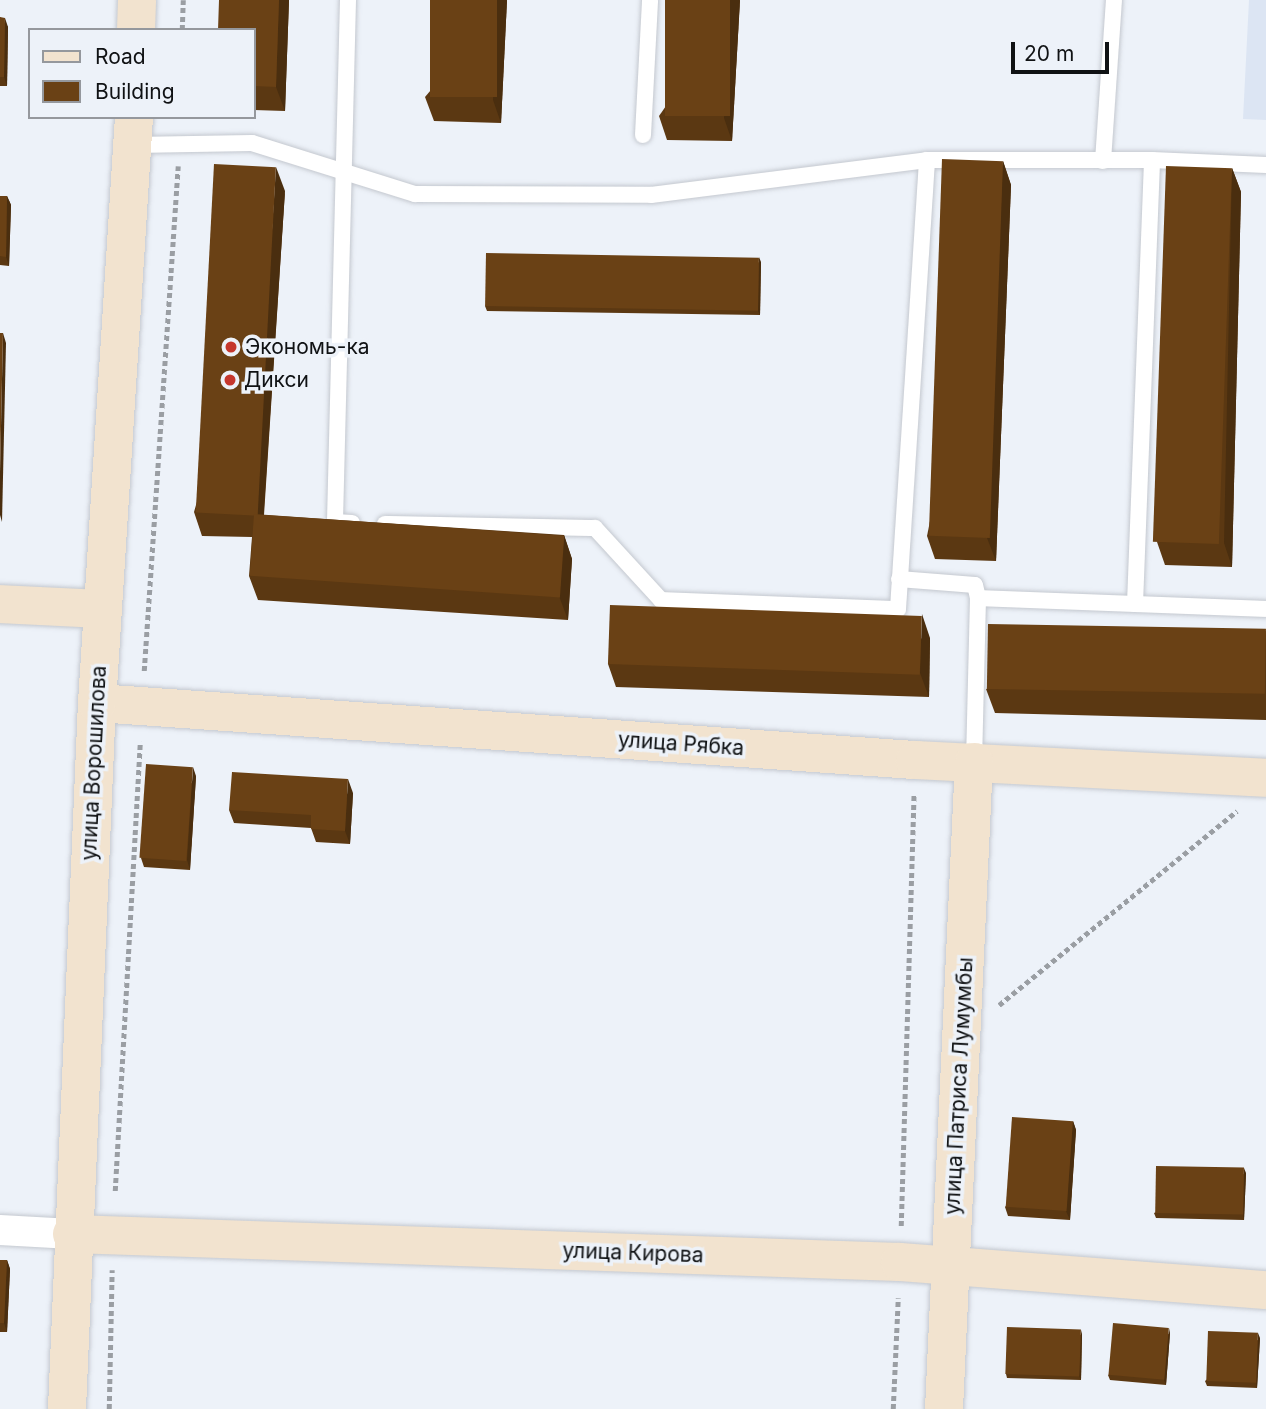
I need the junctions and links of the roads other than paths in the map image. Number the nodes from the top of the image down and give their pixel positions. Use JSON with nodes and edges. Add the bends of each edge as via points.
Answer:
{"nodes":[{"id":1,"x":137,"y":0,"type":"edge"},
{"id":2,"x":348,"y":0,"type":"edge"},
{"id":3,"x":650,"y":0,"type":"edge"},
{"id":4,"x":1114,"y":0,"type":"edge"},
{"id":5,"x":136,"y":28,"type":"edge"},
{"id":6,"x":134,"y":131,"type":"edge"},
{"id":7,"x":643,"y":135,"type":"dead end"},
{"id":8,"x":927,"y":160,"type":"junction"},
{"id":9,"x":1152,"y":160,"type":"junction"},
{"id":10,"x":1103,"y":161,"type":"junction"},
{"id":11,"x":1266,"y":165,"type":"edge"},
{"id":12,"x":346,"y":173,"type":"junction"},
{"id":13,"x":899,"y":579,"type":"junction"},
{"id":14,"x":978,"y":598,"type":"junction"},
{"id":15,"x":0,"y":604,"type":"edge"},
{"id":16,"x":1135,"y":604,"type":"junction"},
{"id":17,"x":103,"y":609,"type":"junction"},
{"id":18,"x":1266,"y":609,"type":"edge"},
{"id":19,"x":97,"y":703,"type":"junction"},
{"id":20,"x":974,"y":762,"type":"junction"},
{"id":21,"x":1255,"y":792,"type":"edge"},
{"id":22,"x":0,"y":1230,"type":"edge"},
{"id":23,"x":72,"y":1234,"type":"junction"},
{"id":24,"x":950,"y":1267,"type":"junction"},
{"id":25,"x":1266,"y":1290,"type":"edge"},
{"id":26,"x":67,"y":1409,"type":"edge"},
{"id":27,"x":944,"y":1409,"type":"edge"}],
"edges":[{"from":1,"to":5,"type":"street"},
{"from":2,"to":12,"type":"lane"},
{"from":3,"to":7,"type":"lane"},
{"from":4,"to":10,"type":"lane"},
{"from":6,"to":12,"type":"lane","via":[[179,144],[252,143]]},
{"from":6,"to":17,"type":"street","name":"улица Ворошилова"},
{"from":8,"to":10,"type":"lane"},
{"from":8,"to":12,"type":"lane","via":[[651,195],[415,194]]},
{"from":8,"to":13,"type":"lane"},
{"from":9,"to":10,"type":"lane"},
{"from":9,"to":11,"type":"lane"},
{"from":9,"to":16,"type":"lane"},
{"from":12,"to":13,"type":"lane","via":[[335,522],[595,528],[661,600],[898,609]]},
{"from":13,"to":14,"type":"lane","via":[[975,585]]},
{"from":14,"to":16,"type":"lane"},
{"from":14,"to":20,"type":"lane"},
{"from":15,"to":17,"type":"street"},
{"from":16,"to":18,"type":"lane"},
{"from":17,"to":19,"type":"street","name":"улица Ворошилова"},
{"from":19,"to":20,"type":"street","name":"улица Рябка"},
{"from":19,"to":23,"type":"street","name":"улица Ворошилова"},
{"from":20,"to":21,"type":"street","name":"улица Рябка"},
{"from":20,"to":24,"type":"street","name":"улица Патриса Лумумбы"},
{"from":22,"to":23,"type":"street","name":"улица Кирова"},
{"from":23,"to":24,"type":"street","name":"улица Кирова"},
{"from":23,"to":26,"type":"street","name":"улица Ворошилова"},
{"from":24,"to":25,"type":"street","name":"улица Кирова"},
{"from":24,"to":27,"type":"street","name":"улица Патриса Лумумбы"}]}
